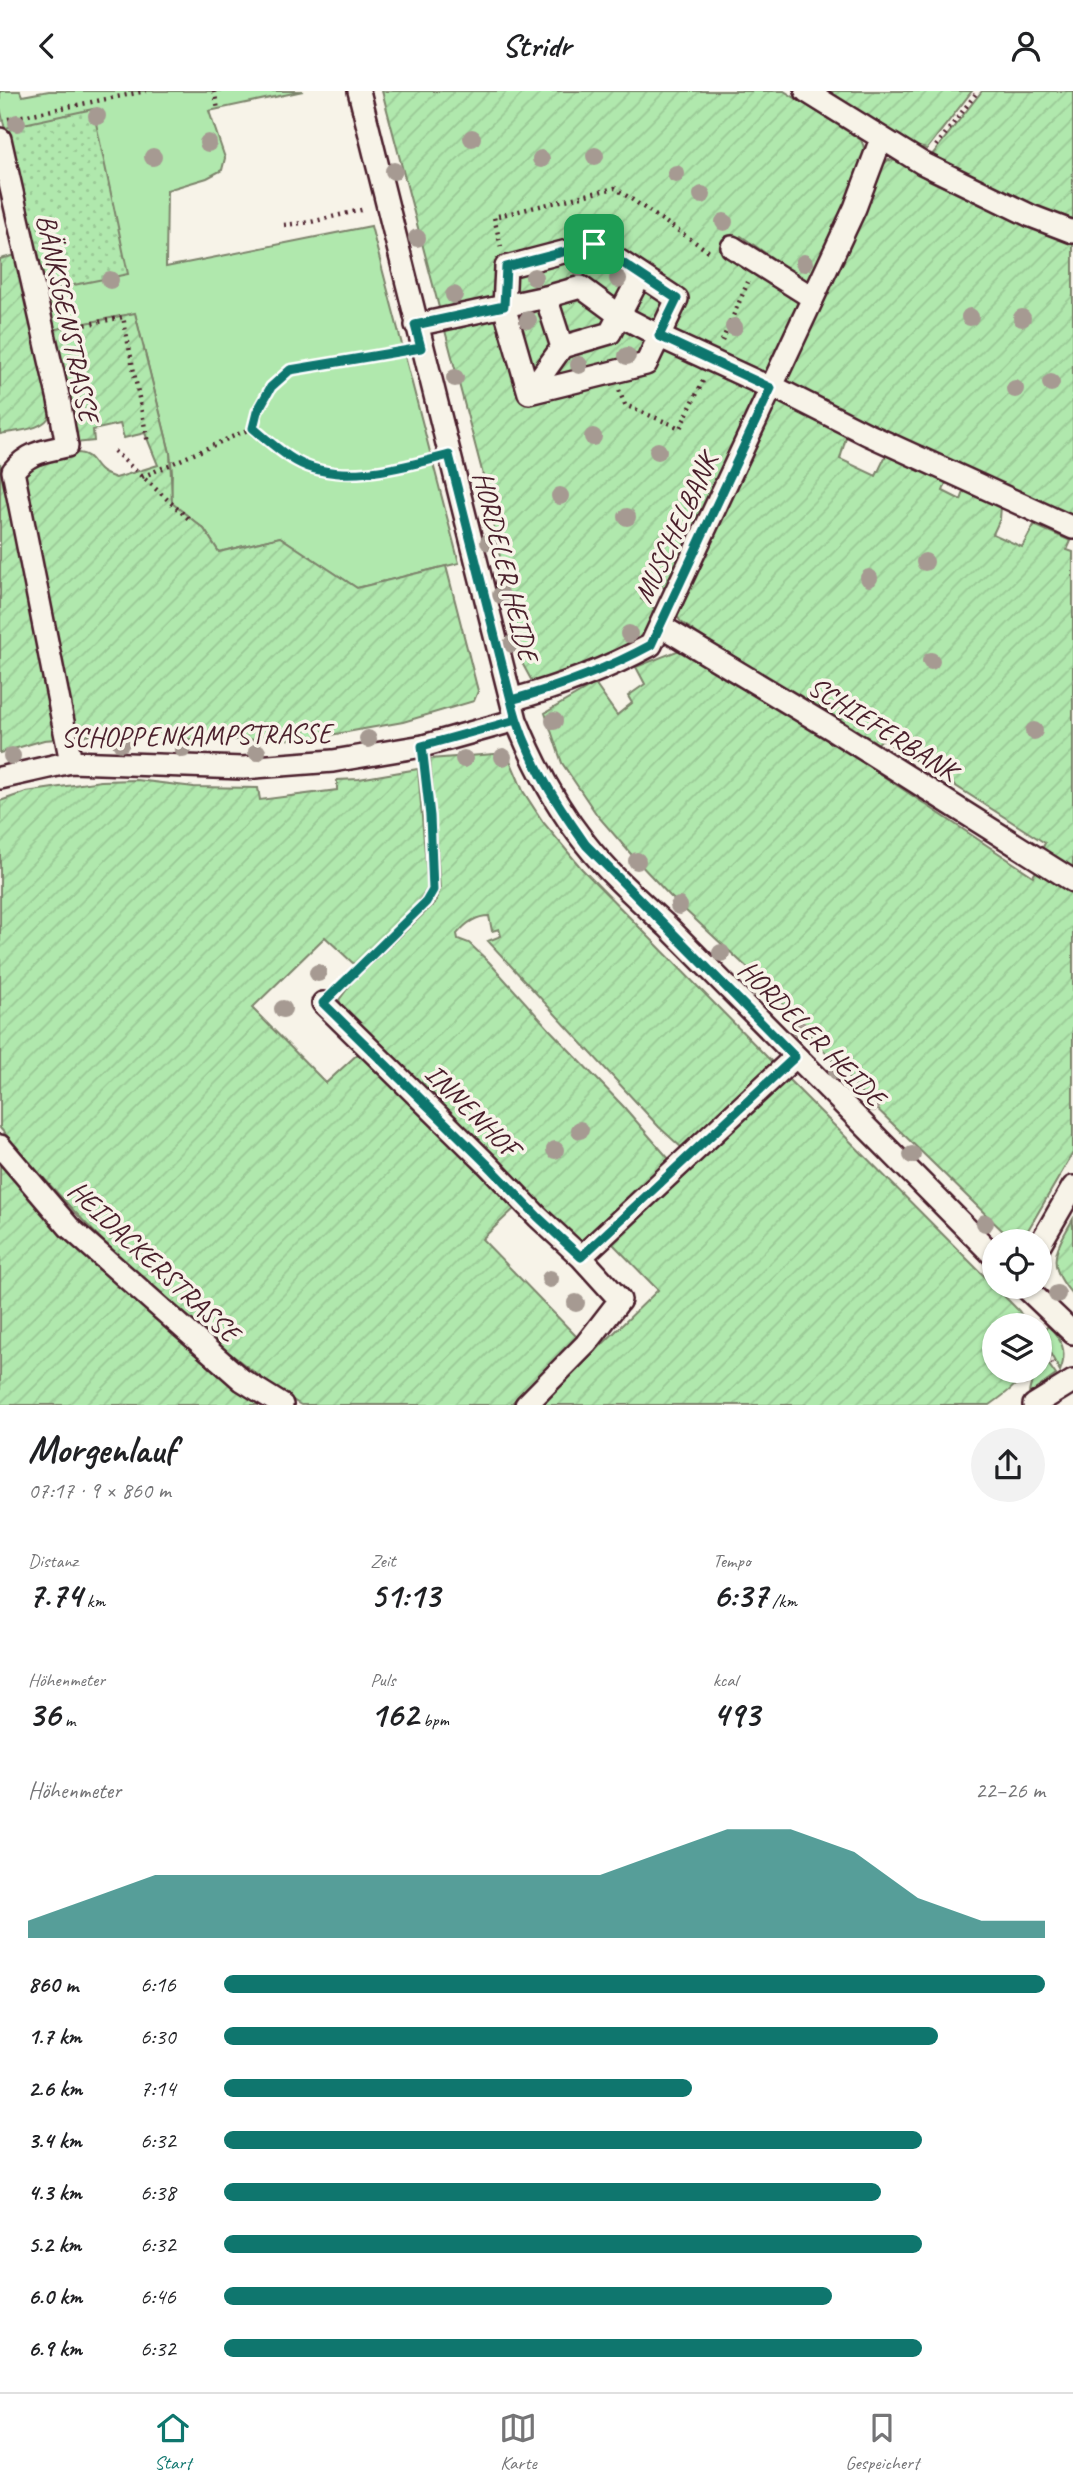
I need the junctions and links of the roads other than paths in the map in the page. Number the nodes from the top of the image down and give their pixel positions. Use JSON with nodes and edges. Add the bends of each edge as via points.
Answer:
{"nodes":[{"id":1,"x":359,"y":91,"type":"edge"},
{"id":2,"x":806,"y":91,"type":"edge"},
{"id":3,"x":0,"y":139,"type":"edge"},
{"id":4,"x":881,"y":139,"type":"junction"},
{"id":5,"x":1073,"y":232,"type":"edge"},
{"id":6,"x":732,"y":247,"type":"dead end"},
{"id":7,"x":556,"y":254,"type":"junction"},
{"id":8,"x":640,"y":276,"type":"junction"},
{"id":9,"x":568,"y":291,"type":"junction"},
{"id":10,"x":546,"y":297,"type":"junction"},
{"id":11,"x":813,"y":298,"type":"junction"},
{"id":12,"x":504,"y":306,"type":"junction"},
{"id":13,"x":620,"y":315,"type":"junction"},
{"id":14,"x":415,"y":325,"type":"junction"},
{"id":15,"x":600,"y":336,"type":"junction"},
{"id":16,"x":659,"y":336,"type":"junction"},
{"id":17,"x":562,"y":347,"type":"junction"},
{"id":18,"x":613,"y":373,"type":"junction"},
{"id":19,"x":772,"y":387,"type":"junction"},
{"id":20,"x":529,"y":393,"type":"junction"},
{"id":21,"x":1073,"y":528,"type":"edge"},
{"id":22,"x":661,"y":626,"type":"junction"},
{"id":23,"x":514,"y":710,"type":"junction"},
{"id":24,"x":71,"y":762,"type":"junction"},
{"id":25,"x":0,"y":778,"type":"edge"},
{"id":26,"x":1073,"y":881,"type":"edge"},
{"id":27,"x":323,"y":1003,"type":"road end"},
{"id":28,"x":795,"y":1057,"type":"junction"},
{"id":29,"x":0,"y":1146,"type":"edge"},
{"id":30,"x":1073,"y":1187,"type":"edge"},
{"id":31,"x":1049,"y":1229,"type":"edge"},
{"id":32,"x":982,"y":1244,"type":"edge"},
{"id":33,"x":581,"y":1257,"type":"junction"},
{"id":34,"x":1038,"y":1299,"type":"edge"},
{"id":35,"x":1073,"y":1333,"type":"edge"},
{"id":36,"x":1073,"y":1381,"type":"edge"},
{"id":37,"x":282,"y":1405,"type":"edge"},
{"id":38,"x":526,"y":1405,"type":"edge"},
{"id":39,"x":1034,"y":1405,"type":"edge"}],
"edges":[{"from":1,"to":14,"type":"street","name":"HORDELER HEIDE"},
{"from":2,"to":4,"type":"street"},
{"from":3,"to":24,"type":"street","name":"BÄNKSGENSTRASSE","via":[[63,417],[66,446],[23,459],[13,471]]},
{"from":4,"to":5,"type":"street","via":[[1031,216]]},
{"from":4,"to":11,"type":"street","name":"MUSCHELBANK"},
{"from":6,"to":11,"type":"street"},
{"from":7,"to":8,"type":"street","via":[[594,244]]},
{"from":7,"to":9,"type":"street"},
{"from":7,"to":12,"type":"street","via":[[506,267]]},
{"from":8,"to":13,"type":"street"},
{"from":8,"to":16,"type":"street","via":[[677,299]]},
{"from":9,"to":10,"type":"street"},
{"from":9,"to":13,"type":"street","via":[[581,287]]},
{"from":10,"to":12,"type":"street"},
{"from":10,"to":17,"type":"street"},
{"from":11,"to":19,"type":"street","name":"MUSCHELBANK"},
{"from":12,"to":14,"type":"street"},
{"from":12,"to":20,"type":"street"},
{"from":13,"to":15,"type":"street","via":[[610,333]]},
{"from":13,"to":16,"type":"street"},
{"from":14,"to":23,"type":"street","name":"HORDELER HEIDE"},
{"from":15,"to":17,"type":"street"},
{"from":15,"to":18,"type":"street"},
{"from":16,"to":18,"type":"street","via":[[646,364]]},
{"from":16,"to":19,"type":"street"},
{"from":17,"to":20,"type":"street"},
{"from":18,"to":20,"type":"street"},
{"from":19,"to":21,"type":"street"},
{"from":19,"to":22,"type":"street","name":"MUSCHELBANK"},
{"from":22,"to":23,"type":"street","name":"MUSCHELBANK","via":[[651,645],[535,694]]},
{"from":22,"to":26,"type":"street","name":"SCHIEFERBANK"},
{"from":23,"to":24,"type":"street","name":"SCHOPPENKAMPSTRASSE","via":[[422,746],[333,761],[243,768]]},
{"from":23,"to":28,"type":"street","name":"HORDELER HEIDE","via":[[533,762],[586,845]]},
{"from":24,"to":25,"type":"street","name":"SCHOPPENKAMPSTRASSE"},
{"from":27,"to":33,"type":"street","name":"INNENHOF"},
{"from":28,"to":32,"type":"street","name":"HORDELER HEIDE"},
{"from":28,"to":33,"type":"street"},
{"from":29,"to":37,"type":"street","name":"HEIDACKERSTRASSE","via":[[69,1227],[242,1380]]},
{"from":30,"to":31,"type":"street"},
{"from":33,"to":38,"type":"street","name":"INNENHOF","via":[[620,1300],[586,1344]]},
{"from":34,"to":35,"type":"street"},
{"from":36,"to":39,"type":"street"}]}
